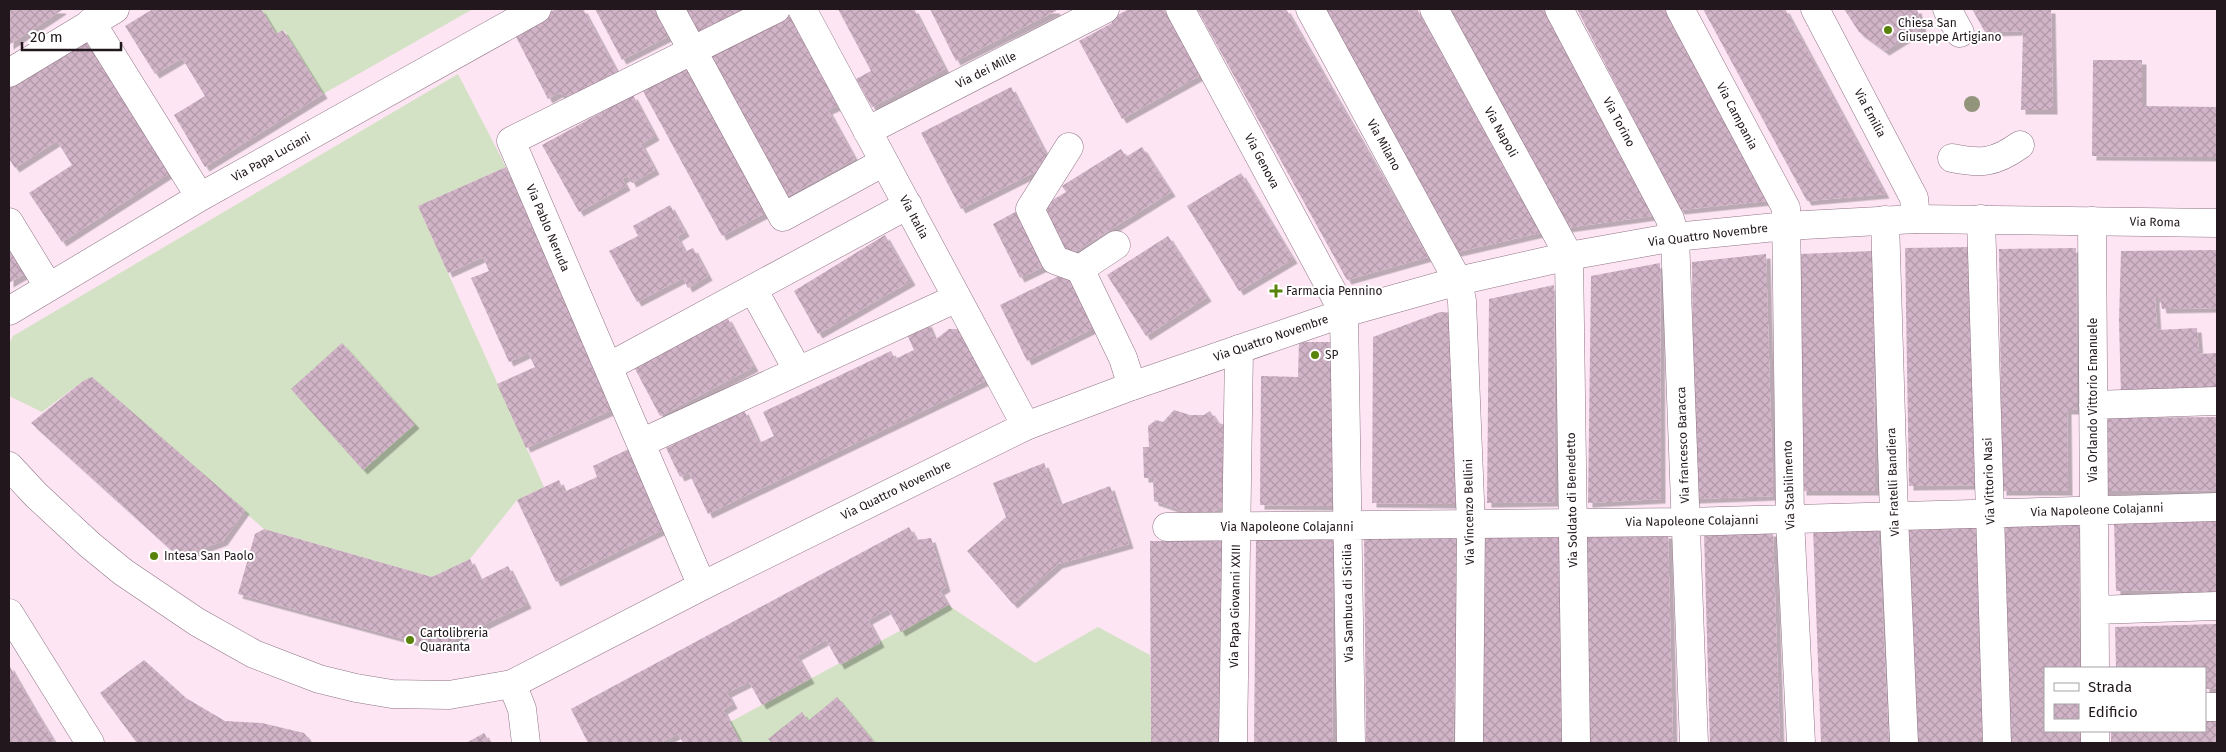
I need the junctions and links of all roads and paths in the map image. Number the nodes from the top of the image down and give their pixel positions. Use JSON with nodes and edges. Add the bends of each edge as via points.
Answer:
{"nodes":[{"id":1,"x":115,"y":9,"type":"edge"},
{"id":2,"x":537,"y":9,"type":"edge"},
{"id":3,"x":670,"y":9,"type":"edge"},
{"id":4,"x":776,"y":9,"type":"edge"},
{"id":5,"x":802,"y":9,"type":"edge"},
{"id":6,"x":1105,"y":9,"type":"edge"},
{"id":7,"x":1180,"y":9,"type":"edge"},
{"id":8,"x":1310,"y":9,"type":"edge"},
{"id":9,"x":1434,"y":9,"type":"edge"},
{"id":10,"x":1559,"y":9,"type":"edge"},
{"id":11,"x":1680,"y":9,"type":"edge"},
{"id":12,"x":1815,"y":9,"type":"edge"},
{"id":13,"x":1947,"y":9,"type":"edge"},
{"id":14,"x":91,"y":22,"type":"junction"},
{"id":15,"x":1960,"y":33,"type":"dead end"},
{"id":16,"x":693,"y":51,"type":"junction"},
{"id":17,"x":9,"y":73,"type":"edge"},
{"id":18,"x":867,"y":130,"type":"junction"},
{"id":19,"x":2020,"y":145,"type":"dead end"},
{"id":20,"x":1069,"y":147,"type":"dead end"},
{"id":21,"x":1952,"y":158,"type":"dead end"},
{"id":22,"x":884,"y":162,"type":"junction"},
{"id":23,"x":200,"y":197,"type":"junction"},
{"id":24,"x":908,"y":206,"type":"junction"},
{"id":25,"x":1916,"y":219,"type":"junction"},
{"id":26,"x":1981,"y":219,"type":"junction"},
{"id":27,"x":1884,"y":220,"type":"junction"},
{"id":28,"x":2092,"y":221,"type":"junction"},
{"id":29,"x":9,"y":222,"type":"edge"},
{"id":30,"x":2217,"y":223,"type":"edge"},
{"id":31,"x":1786,"y":226,"type":"junction"},
{"id":32,"x":1675,"y":236,"type":"junction"},
{"id":33,"x":1116,"y":244,"type":"dead end"},
{"id":34,"x":1569,"y":256,"type":"junction"},
{"id":35,"x":1080,"y":269,"type":"junction"},
{"id":36,"x":1458,"y":281,"type":"junction"},
{"id":37,"x":48,"y":286,"type":"junction"},
{"id":38,"x":753,"y":289,"type":"junction"},
{"id":39,"x":957,"y":298,"type":"junction"},
{"id":40,"x":9,"y":311,"type":"edge"},
{"id":41,"x":1344,"y":313,"type":"junction"},
{"id":42,"x":1239,"y":349,"type":"junction"},
{"id":43,"x":608,"y":367,"type":"junction"},
{"id":44,"x":798,"y":371,"type":"junction"},
{"id":45,"x":1132,"y":386,"type":"junction"},
{"id":46,"x":2217,"y":402,"type":"edge"},
{"id":47,"x":2093,"y":405,"type":"junction"},
{"id":48,"x":1026,"y":426,"type":"junction"},
{"id":49,"x":641,"y":443,"type":"junction"},
{"id":50,"x":9,"y":466,"type":"edge"},
{"id":51,"x":2217,"y":506,"type":"edge"},
{"id":52,"x":2094,"y":511,"type":"junction"},
{"id":53,"x":1990,"y":514,"type":"junction"},
{"id":54,"x":1894,"y":516,"type":"junction"},
{"id":55,"x":1790,"y":519,"type":"junction"},
{"id":56,"x":1686,"y":522,"type":"junction"},
{"id":57,"x":1572,"y":523,"type":"junction"},
{"id":58,"x":1471,"y":525,"type":"junction"},
{"id":59,"x":1167,"y":527,"type":"dead end"},
{"id":60,"x":1237,"y":527,"type":"junction"},
{"id":61,"x":1346,"y":527,"type":"junction"},
{"id":62,"x":702,"y":586,"type":"junction"},
{"id":63,"x":2217,"y":606,"type":"edge"},
{"id":64,"x":2095,"y":610,"type":"junction"},
{"id":65,"x":9,"y":613,"type":"edge"},
{"id":66,"x":2095,"y":667,"type":"edge"},
{"id":67,"x":512,"y":684,"type":"junction"},
{"id":68,"x":90,"y":743,"type":"edge"},
{"id":69,"x":526,"y":743,"type":"edge"},
{"id":70,"x":1233,"y":743,"type":"edge"},
{"id":71,"x":1351,"y":743,"type":"edge"},
{"id":72,"x":1469,"y":743,"type":"edge"},
{"id":73,"x":1576,"y":743,"type":"edge"},
{"id":74,"x":1694,"y":743,"type":"edge"},
{"id":75,"x":1801,"y":743,"type":"edge"},
{"id":76,"x":1904,"y":743,"type":"edge"},
{"id":77,"x":1997,"y":743,"type":"edge"}],
"edges":[{"from":1,"to":14,"type":"street"},
{"from":2,"to":23,"type":"street","name":"Via Papa Luciani"},
{"from":3,"to":16,"type":"street"},
{"from":4,"to":16,"type":"street","name":"Via Pablo Neruda"},
{"from":5,"to":18,"type":"street","name":"Via Italia"},
{"from":6,"to":18,"type":"street","name":"Via dei Mille"},
{"from":7,"to":41,"type":"street","name":"Via Genova"},
{"from":8,"to":36,"type":"street","name":"Via Milano"},
{"from":9,"to":34,"type":"street","name":"Via Napoli"},
{"from":10,"to":32,"type":"street","name":"Via Torino","via":[[1670,219]]},
{"from":11,"to":31,"type":"street","name":"Via Campania","via":[[1786,208]]},
{"from":12,"to":25,"type":"street","name":"Via Emilia","via":[[1914,198]]},
{"from":13,"to":15,"type":"street"},
{"from":14,"to":17,"type":"street"},
{"from":14,"to":23,"type":"street"},
{"from":16,"to":22,"type":"street","via":[[783,217]]},
{"from":16,"to":43,"type":"street","name":"Via Pablo Neruda","via":[[511,142]]},
{"from":18,"to":22,"type":"street","name":"Via Italia"},
{"from":19,"to":21,"type":"street","via":[[2005,156],[1988,162]]},
{"from":20,"to":35,"type":"street","via":[[1030,209],[1055,260]]},
{"from":22,"to":24,"type":"street","name":"Via Italia"},
{"from":23,"to":37,"type":"street","name":"Via Papa Luciani"},
{"from":24,"to":38,"type":"street"},
{"from":24,"to":39,"type":"street","name":"Via Italia"},
{"from":25,"to":26,"type":"street","name":"Via Quattro Novembre"},
{"from":25,"to":27,"type":"street","name":"Via Quattro Novembre"},
{"from":26,"to":28,"type":"street","name":"Via Quattro Novembre"},
{"from":26,"to":53,"type":"street","name":"Via Vittorio Nasi"},
{"from":27,"to":31,"type":"street","name":"Via Quattro Novembre"},
{"from":27,"to":54,"type":"street","name":"Via Fratelli Bandiera"},
{"from":28,"to":30,"type":"street","name":"Via Roma"},
{"from":28,"to":47,"type":"street","name":"Via Orlando Vittorio Emanuele"},
{"from":29,"to":37,"type":"street"},
{"from":31,"to":32,"type":"street","name":"Via Quattro Novembre"},
{"from":31,"to":55,"type":"street","name":"Via Stabilimento"},
{"from":32,"to":34,"type":"street","name":"Via Quattro Novembre"},
{"from":32,"to":56,"type":"street","name":"Via francesco Baracca"},
{"from":33,"to":35,"type":"street"},
{"from":34,"to":36,"type":"street","name":"Via Quattro Novembre"},
{"from":34,"to":57,"type":"street","name":"Via Soldato di Benedetto"},
{"from":35,"to":45,"type":"street","via":[[1123,358]]},
{"from":36,"to":41,"type":"street","name":"Via Quattro Novembre"},
{"from":36,"to":58,"type":"street","name":"Via Vincenzo Bellini","via":[[1462,300]]},
{"from":37,"to":40,"type":"street","name":"Via Papa Luciani"},
{"from":38,"to":43,"type":"street"},
{"from":38,"to":44,"type":"street"},
{"from":39,"to":44,"type":"street"},
{"from":39,"to":48,"type":"street","name":"Via Italia"},
{"from":41,"to":42,"type":"street","name":"Via Quattro Novembre"},
{"from":41,"to":61,"type":"street","name":"Via Sambuca di Sicilia"},
{"from":42,"to":45,"type":"street","name":"Via Quattro Novembre"},
{"from":42,"to":60,"type":"street","name":"Via Papa Giovanni XXIII"},
{"from":43,"to":49,"type":"street","name":"Via Pablo Neruda"},
{"from":44,"to":49,"type":"street"},
{"from":45,"to":48,"type":"street","name":"Via Quattro Novembre"},
{"from":46,"to":47,"type":"street"},
{"from":47,"to":52,"type":"street","name":"Via Orlando Vittorio Emanuele"},
{"from":48,"to":62,"type":"street","name":"Via Quattro Novembre"},
{"from":49,"to":62,"type":"street","name":"Via Pablo Neruda"},
{"from":50,"to":67,"type":"street","name":"Via Quattro Novembre","via":[[90,545],[124,572],[197,622],[254,654],[319,679],[392,694],[449,695]]},
{"from":51,"to":52,"type":"street","name":"Via Napoleone Colajanni"},
{"from":52,"to":53,"type":"street","name":"Via Napoleone Colajanni"},
{"from":52,"to":64,"type":"street","name":"Via Orlando Vittorio Emanuele"},
{"from":53,"to":54,"type":"street","name":"Via Napoleone Colajanni"},
{"from":53,"to":77,"type":"street","name":"Via Vittorio Nasi"},
{"from":54,"to":55,"type":"street","name":"Via Napoleone Colajanni"},
{"from":54,"to":76,"type":"street","name":"Via Fratelli Bandiera"},
{"from":55,"to":56,"type":"street","name":"Via Napoleone Colajanni"},
{"from":55,"to":75,"type":"street","name":"Via Stabilimento"},
{"from":56,"to":57,"type":"street","name":"Via Napoleone Colajanni"},
{"from":56,"to":74,"type":"street","name":"Via francesco Baracca"},
{"from":57,"to":58,"type":"street","name":"Via Napoleone Colajanni"},
{"from":57,"to":73,"type":"street","name":"Via Soldato di Benedetto"},
{"from":58,"to":61,"type":"street","name":"Via Napoleone Colajanni"},
{"from":58,"to":72,"type":"street","name":"Via Vincenzo Bellini"},
{"from":59,"to":60,"type":"street","name":"Via Napoleone Colajanni"},
{"from":60,"to":61,"type":"street","name":"Via Napoleone Colajanni"},
{"from":60,"to":70,"type":"street","name":"Via Papa Giovanni XXIII"},
{"from":61,"to":71,"type":"street","name":"Via Sambuca di Sicilia"},
{"from":62,"to":67,"type":"street","name":"Via Quattro Novembre"},
{"from":63,"to":64,"type":"street"},
{"from":64,"to":66,"type":"street","name":"Via Orlando Vittorio Emanuele"},
{"from":65,"to":68,"type":"street"},
{"from":67,"to":69,"type":"street","via":[[522,709]]}]}
